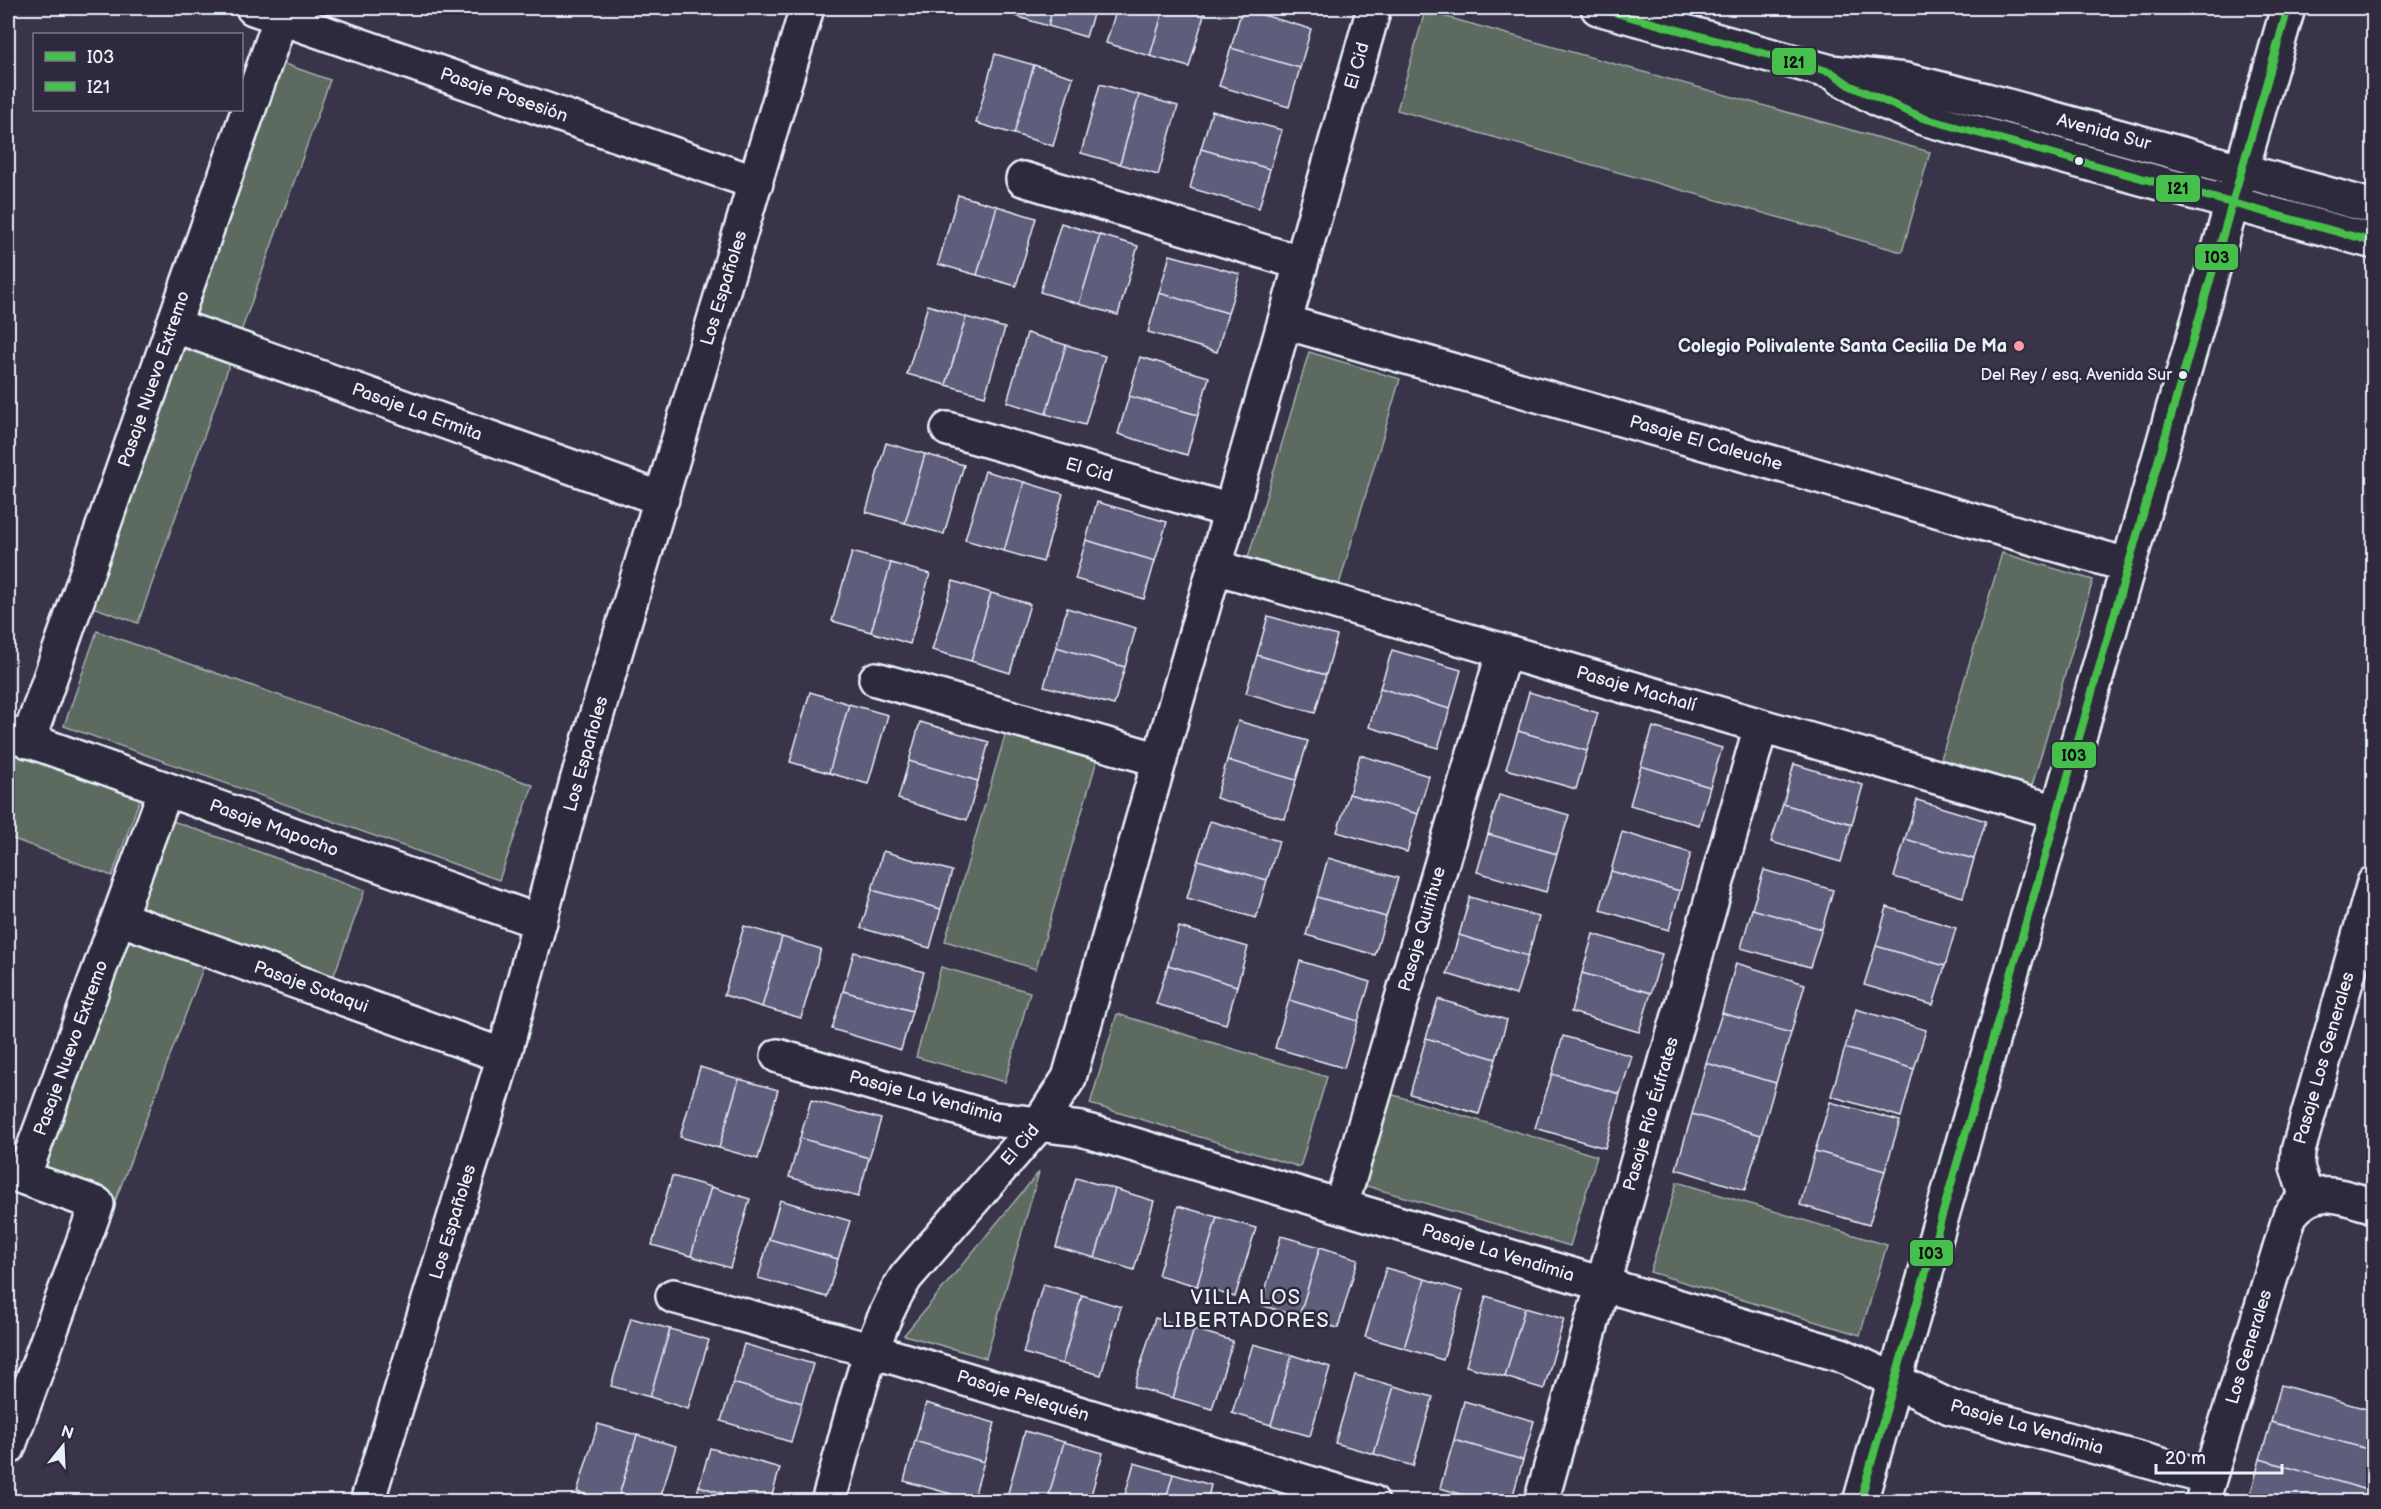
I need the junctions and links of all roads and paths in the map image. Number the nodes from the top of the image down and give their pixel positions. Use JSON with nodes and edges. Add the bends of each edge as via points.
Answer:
{"nodes":[{"id":1,"x":807,"y":8,"type":"edge"},
{"id":2,"x":1374,"y":8,"type":"edge"},
{"id":3,"x":1598,"y":8,"type":"edge"},
{"id":4,"x":2288,"y":8,"type":"edge"},
{"id":5,"x":267,"y":12,"type":"edge"},
{"id":6,"x":1831,"y":72,"type":"junction"},
{"id":7,"x":243,"y":92,"type":"edge"},
{"id":8,"x":237,"y":111,"type":"edge"},
{"id":9,"x":2240,"y":170,"type":"junction"},
{"id":10,"x":1023,"y":179,"type":"dead end"},
{"id":11,"x":756,"y":183,"type":"junction"},
{"id":12,"x":2230,"y":204,"type":"junction"},
{"id":13,"x":2373,"y":207,"type":"edge"},
{"id":14,"x":2373,"y":242,"type":"edge"},
{"id":15,"x":1301,"y":263,"type":"junction"},
{"id":16,"x":1285,"y":322,"type":"junction"},
{"id":17,"x":173,"y":326,"type":"junction"},
{"id":18,"x":948,"y":429,"type":"dead end"},
{"id":19,"x":662,"y":499,"type":"junction"},
{"id":20,"x":1230,"y":511,"type":"junction"},
{"id":21,"x":2127,"y":565,"type":"junction"},
{"id":22,"x":1215,"y":567,"type":"junction"},
{"id":23,"x":1504,"y":651,"type":"junction"},
{"id":24,"x":876,"y":679,"type":"dead end"},
{"id":25,"x":1761,"y":726,"type":"junction"},
{"id":26,"x":18,"y":737,"type":"edge"},
{"id":27,"x":1160,"y":760,"type":"junction"},
{"id":28,"x":166,"y":789,"type":"junction"},
{"id":29,"x":2057,"y":812,"type":"junction"},
{"id":30,"x":2373,"y":883,"type":"edge"},
{"id":31,"x":119,"y":918,"type":"junction"},
{"id":32,"x":540,"y":922,"type":"junction"},
{"id":33,"x":504,"y":1056,"type":"junction"},
{"id":34,"x":778,"y":1056,"type":"dead end"},
{"id":35,"x":1039,"y":1124,"type":"junction"},
{"id":36,"x":15,"y":1175,"type":"edge"},
{"id":37,"x":2307,"y":1198,"type":"junction"},
{"id":38,"x":1341,"y":1206,"type":"junction"},
{"id":39,"x":2373,"y":1206,"type":"edge"},
{"id":40,"x":1602,"y":1285,"type":"junction"},
{"id":41,"x":673,"y":1296,"type":"dead end"},
{"id":42,"x":873,"y":1351,"type":"junction"},
{"id":43,"x":1895,"y":1381,"type":"junction"},
{"id":44,"x":8,"y":1448,"type":"edge"},
{"id":45,"x":2206,"y":1490,"type":"edge"},
{"id":46,"x":367,"y":1502,"type":"edge"},
{"id":47,"x":828,"y":1502,"type":"edge"},
{"id":48,"x":1372,"y":1502,"type":"edge"},
{"id":49,"x":1541,"y":1502,"type":"edge"},
{"id":50,"x":1860,"y":1502,"type":"edge"}],
"edges":[{"from":1,"to":11,"type":"street","name":"Los Españoles"},
{"from":2,"to":15,"type":"street","name":"El Cid"},
{"from":3,"to":6,"type":"street","name":"Avenida Sur"},
{"from":4,"to":9,"type":"street"},
{"from":5,"to":7,"type":"street","name":"Pasaje Nuevo Extremo"},
{"from":5,"to":11,"type":"street","name":"Pasaje Posesión"},
{"from":6,"to":9,"type":"street","name":"Avenida Sur","via":[[1905,80]]},
{"from":6,"to":12,"type":"street","name":"Avenida Sur","via":[[1851,86],[1923,118]]},
{"from":8,"to":17,"type":"street","name":"Pasaje Nuevo Extremo"},
{"from":9,"to":12,"type":"street"},
{"from":9,"to":13,"type":"street","name":"Avenida Sur"},
{"from":10,"to":15,"type":"street"},
{"from":11,"to":19,"type":"street","name":"Los Españoles"},
{"from":12,"to":14,"type":"street","name":"Avenida Sur"},
{"from":12,"to":21,"type":"street"},
{"from":15,"to":16,"type":"street","name":"El Cid"},
{"from":16,"to":20,"type":"street","name":"El Cid"},
{"from":16,"to":21,"type":"street","name":"Pasaje El Caleuche"},
{"from":17,"to":19,"type":"street","name":"Pasaje La Ermita"},
{"from":17,"to":26,"type":"street","name":"Pasaje Nuevo Extremo"},
{"from":18,"to":20,"type":"street","name":"El Cid"},
{"from":19,"to":32,"type":"street","name":"Los Españoles","via":[[577,782]]},
{"from":20,"to":22,"type":"street","name":"El Cid"},
{"from":21,"to":29,"type":"street"},
{"from":22,"to":23,"type":"street","name":"Pasaje Machalí"},
{"from":22,"to":27,"type":"street","name":"El Cid"},
{"from":23,"to":25,"type":"street","name":"Pasaje Machalí"},
{"from":23,"to":38,"type":"street","name":"Pasaje Quirihue"},
{"from":24,"to":27,"type":"street"},
{"from":25,"to":29,"type":"street","name":"Pasaje Machalí"},
{"from":25,"to":40,"type":"street","name":"Pasaje Río Éufrates"},
{"from":26,"to":28,"type":"street","name":"Pasaje Mapocho"},
{"from":27,"to":35,"type":"street","name":"El Cid","via":[[1069,1077]]},
{"from":28,"to":31,"type":"street","name":"Pasaje Nuevo Extremo"},
{"from":28,"to":32,"type":"street","name":"Pasaje Mapocho"},
{"from":29,"to":43,"type":"street"},
{"from":30,"to":37,"type":"street","name":"Pasaje Los Generales","via":[[2298,1151],[2297,1167]]},
{"from":31,"to":33,"type":"street","name":"Pasaje Sotaqui"},
{"from":31,"to":36,"type":"street","name":"Pasaje Nuevo Extremo"},
{"from":32,"to":33,"type":"street","name":"Los Españoles"},
{"from":33,"to":46,"type":"street","name":"Los Españoles"},
{"from":34,"to":35,"type":"street","name":"Pasaje La Vendimia","via":[[994,1119]]},
{"from":35,"to":38,"type":"street","name":"Pasaje La Vendimia","via":[[1081,1129]]},
{"from":35,"to":42,"type":"street","name":"El Cid","via":[[906,1277],[885,1316]]},
{"from":36,"to":44,"type":"street","via":[[97,1204]]},
{"from":37,"to":39,"type":"street","via":[[2328,1194]]},
{"from":37,"to":45,"type":"street","name":"Los Generales","via":[[2285,1226]]},
{"from":38,"to":40,"type":"street","name":"Pasaje La Vendimia"},
{"from":40,"to":43,"type":"street","name":"Pasaje La Vendimia","via":[[1841,1355]]},
{"from":40,"to":49,"type":"street","name":"Pasaje Río Éufrates"},
{"from":41,"to":42,"type":"street","name":"Pasaje Pelequén"},
{"from":42,"to":47,"type":"street","name":"El Cid"},
{"from":42,"to":48,"type":"street","name":"Pasaje Pelequén"},
{"from":43,"to":45,"type":"street","name":"Pasaje La Vendimia","via":[[1950,1407]]},
{"from":43,"to":50,"type":"street"}]}
